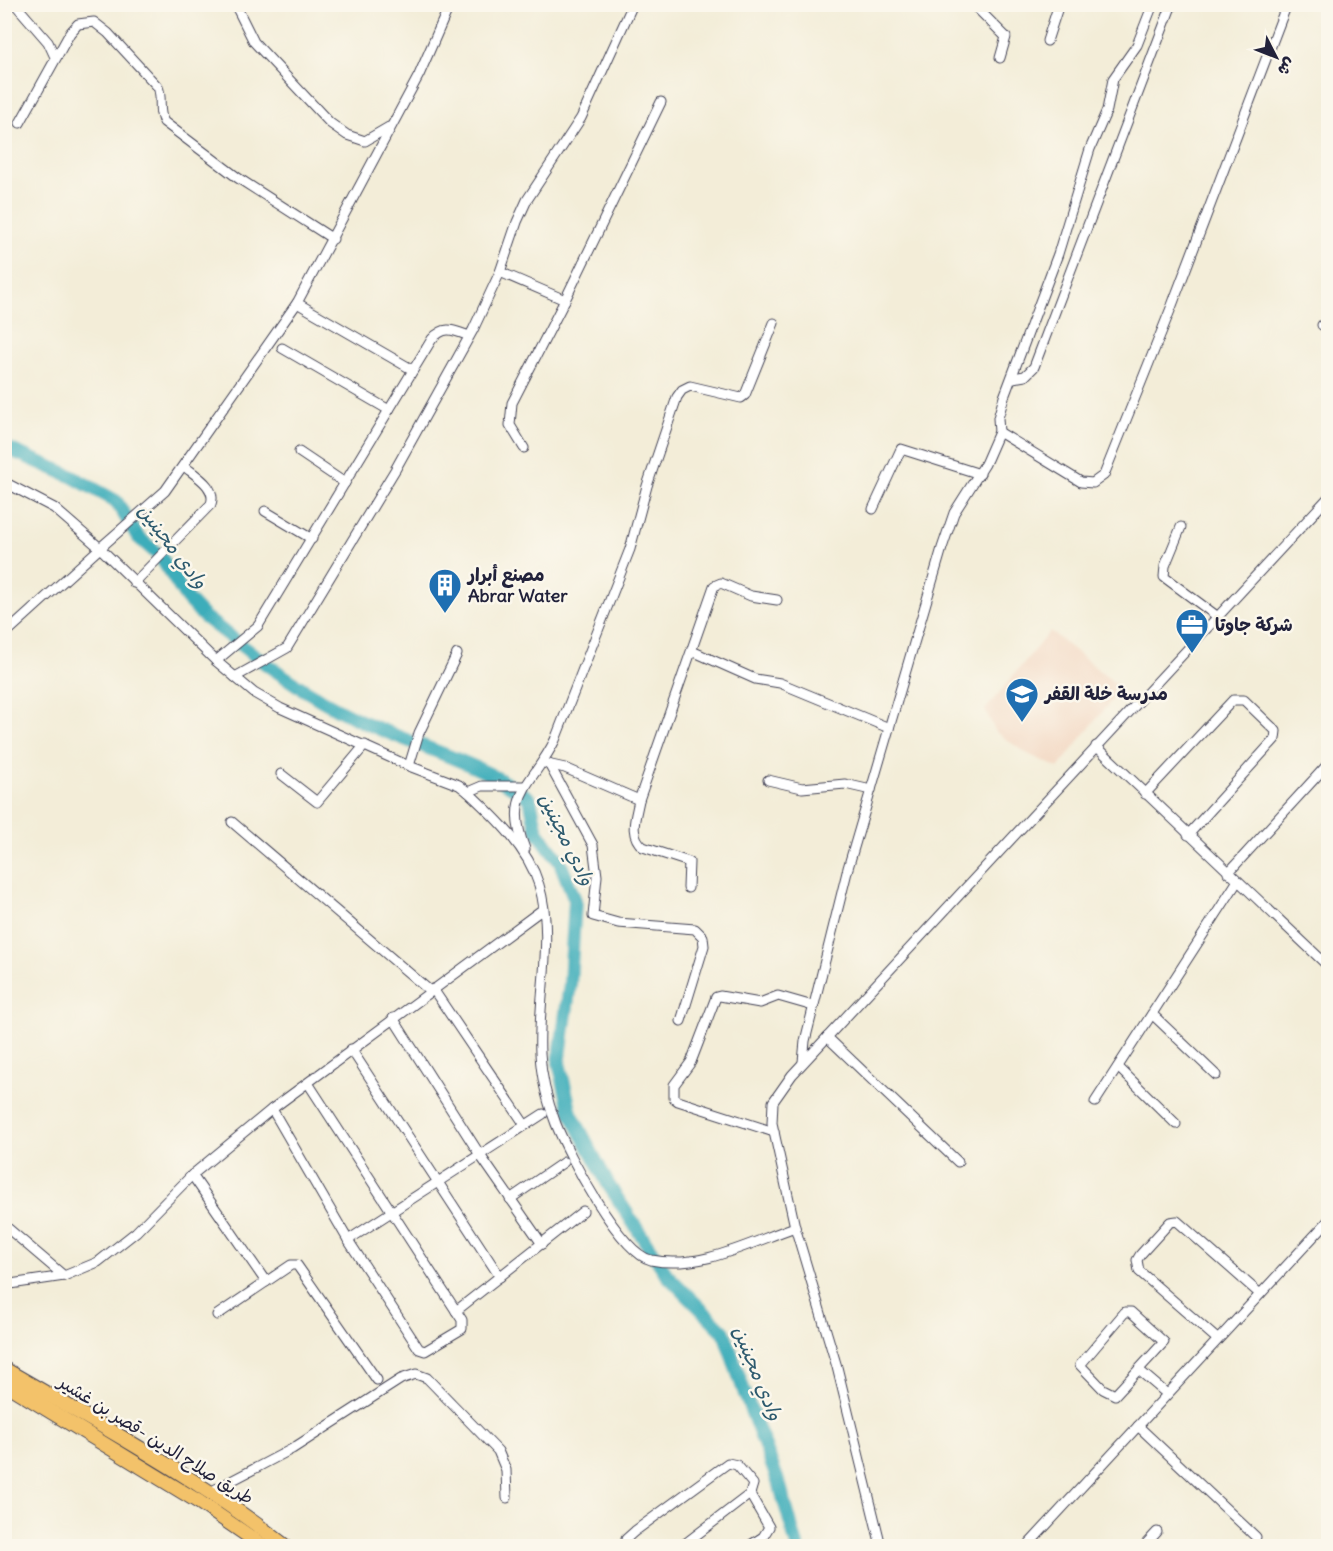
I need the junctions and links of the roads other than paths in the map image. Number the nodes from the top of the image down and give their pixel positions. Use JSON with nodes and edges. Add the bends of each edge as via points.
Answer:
{"nodes":[{"id":1,"x":8,"y":4,"type":"edge"},
{"id":2,"x":15,"y":4,"type":"edge"},
{"id":3,"x":235,"y":4,"type":"edge"},
{"id":4,"x":450,"y":4,"type":"edge"},
{"id":5,"x":633,"y":4,"type":"edge"},
{"id":6,"x":973,"y":4,"type":"edge"},
{"id":7,"x":1059,"y":4,"type":"edge"},
{"id":8,"x":1153,"y":4,"type":"edge"},
{"id":9,"x":1172,"y":4,"type":"edge"},
{"id":10,"x":1287,"y":4,"type":"edge"},
{"id":11,"x":4,"y":9,"type":"edge"},
{"id":12,"x":1047,"y":40,"type":"dead end"},
{"id":13,"x":55,"y":57,"type":"junction"},
{"id":14,"x":1000,"y":58,"type":"dead end"},
{"id":15,"x":661,"y":102,"type":"dead end"},
{"id":16,"x":20,"y":123,"type":"dead end"},
{"id":17,"x":393,"y":124,"type":"junction"},
{"id":18,"x":333,"y":239,"type":"junction"},
{"id":19,"x":500,"y":272,"type":"junction"},
{"id":20,"x":565,"y":300,"type":"junction"},
{"id":21,"x":297,"y":303,"type":"junction"},
{"id":22,"x":774,"y":323,"type":"dead end"},
{"id":23,"x":469,"y":336,"type":"junction"},
{"id":24,"x":282,"y":348,"type":"dead end"},
{"id":25,"x":414,"y":370,"type":"junction"},
{"id":26,"x":1013,"y":378,"type":"junction"},
{"id":27,"x":389,"y":410,"type":"junction"},
{"id":28,"x":999,"y":432,"type":"junction"},
{"id":29,"x":524,"y":448,"type":"dead end"},
{"id":30,"x":299,"y":452,"type":"dead end"},
{"id":31,"x":184,"y":466,"type":"junction"},
{"id":32,"x":980,"y":474,"type":"junction"},
{"id":33,"x":4,"y":482,"type":"edge"},
{"id":34,"x":345,"y":483,"type":"junction"},
{"id":35,"x":1329,"y":498,"type":"edge"},
{"id":36,"x":873,"y":509,"type":"dead end"},
{"id":37,"x":265,"y":511,"type":"dead end"},
{"id":38,"x":1181,"y":527,"type":"dead end"},
{"id":39,"x":312,"y":539,"type":"junction"},
{"id":40,"x":100,"y":548,"type":"junction"},
{"id":41,"x":134,"y":583,"type":"junction"},
{"id":42,"x":777,"y":600,"type":"dead end"},
{"id":43,"x":1218,"y":617,"type":"junction"},
{"id":44,"x":4,"y":635,"type":"edge"},
{"id":45,"x":692,"y":651,"type":"junction"},
{"id":46,"x":457,"y":654,"type":"dead end"},
{"id":47,"x":216,"y":661,"type":"junction"},
{"id":48,"x":235,"y":677,"type":"junction"},
{"id":49,"x":889,"y":728,"type":"junction"},
{"id":50,"x":365,"y":745,"type":"junction"},
{"id":51,"x":1096,"y":746,"type":"junction"},
{"id":52,"x":546,"y":764,"type":"junction"},
{"id":53,"x":1329,"y":764,"type":"edge"},
{"id":54,"x":409,"y":766,"type":"junction"},
{"id":55,"x":280,"y":774,"type":"dead end"},
{"id":56,"x":768,"y":780,"type":"dead end"},
{"id":57,"x":524,"y":786,"type":"junction"},
{"id":58,"x":871,"y":790,"type":"junction"},
{"id":59,"x":468,"y":792,"type":"junction"},
{"id":60,"x":1144,"y":794,"type":"junction"},
{"id":61,"x":639,"y":801,"type":"junction"},
{"id":62,"x":232,"y":822,"type":"dead end"},
{"id":63,"x":1188,"y":835,"type":"junction"},
{"id":64,"x":527,"y":855,"type":"junction"},
{"id":65,"x":1228,"y":873,"type":"junction"},
{"id":66,"x":1238,"y":882,"type":"junction"},
{"id":67,"x":688,"y":888,"type":"dead end"},
{"id":68,"x":543,"y":909,"type":"junction"},
{"id":69,"x":1329,"y":966,"type":"edge"},
{"id":70,"x":431,"y":990,"type":"junction"},
{"id":71,"x":813,"y":1006,"type":"junction"},
{"id":72,"x":1152,"y":1014,"type":"junction"},
{"id":73,"x":393,"y":1018,"type":"junction"},
{"id":74,"x":681,"y":1021,"type":"dead end"},
{"id":75,"x":827,"y":1037,"type":"junction"},
{"id":76,"x":351,"y":1049,"type":"junction"},
{"id":77,"x":803,"y":1062,"type":"junction"},
{"id":78,"x":1118,"y":1067,"type":"junction"},
{"id":79,"x":1216,"y":1076,"type":"dead end"},
{"id":80,"x":308,"y":1083,"type":"junction"},
{"id":81,"x":1095,"y":1102,"type":"dead end"},
{"id":82,"x":272,"y":1109,"type":"junction"},
{"id":83,"x":543,"y":1114,"type":"dead end"},
{"id":84,"x":1176,"y":1124,"type":"dead end"},
{"id":85,"x":525,"y":1125,"type":"junction"},
{"id":86,"x":774,"y":1132,"type":"junction"},
{"id":87,"x":480,"y":1155,"type":"junction"},
{"id":88,"x":564,"y":1161,"type":"dead end"},
{"id":89,"x":958,"y":1162,"type":"dead end"},
{"id":90,"x":192,"y":1175,"type":"junction"},
{"id":91,"x":438,"y":1182,"type":"junction"},
{"id":92,"x":510,"y":1199,"type":"junction"},
{"id":93,"x":393,"y":1211,"type":"junction"},
{"id":94,"x":584,"y":1211,"type":"dead end"},
{"id":95,"x":1329,"y":1221,"type":"edge"},
{"id":96,"x":4,"y":1226,"type":"edge"},
{"id":97,"x":795,"y":1227,"type":"junction"},
{"id":98,"x":348,"y":1240,"type":"junction"},
{"id":99,"x":542,"y":1244,"type":"junction"},
{"id":100,"x":64,"y":1276,"type":"junction"},
{"id":101,"x":500,"y":1277,"type":"junction"},
{"id":102,"x":266,"y":1282,"type":"junction"},
{"id":103,"x":4,"y":1285,"type":"edge"},
{"id":104,"x":1260,"y":1294,"type":"junction"},
{"id":105,"x":456,"y":1311,"type":"junction"},
{"id":106,"x":217,"y":1315,"type":"dead end"},
{"id":107,"x":1217,"y":1339,"type":"junction"},
{"id":108,"x":4,"y":1369,"type":"edge"},
{"id":109,"x":1140,"y":1371,"type":"junction"},
{"id":110,"x":376,"y":1380,"type":"dead end"},
{"id":111,"x":4,"y":1383,"type":"edge"},
{"id":112,"x":1167,"y":1394,"type":"junction"},
{"id":113,"x":1138,"y":1426,"type":"junction"},
{"id":114,"x":171,"y":1467,"type":"junction"},
{"id":115,"x":164,"y":1480,"type":"junction"},
{"id":116,"x":210,"y":1492,"type":"junction"},
{"id":117,"x":750,"y":1494,"type":"junction"},
{"id":118,"x":507,"y":1498,"type":"dead end"},
{"id":119,"x":1157,"y":1532,"type":"dead end"},
{"id":120,"x":1256,"y":1537,"type":"dead end"},
{"id":121,"x":262,"y":1546,"type":"edge"},
{"id":122,"x":285,"y":1546,"type":"edge"},
{"id":123,"x":627,"y":1546,"type":"edge"},
{"id":124,"x":682,"y":1546,"type":"edge"},
{"id":125,"x":749,"y":1546,"type":"edge"},
{"id":126,"x":881,"y":1546,"type":"edge"},
{"id":127,"x":1027,"y":1546,"type":"edge"},
{"id":128,"x":1144,"y":1546,"type":"edge"}],
"edges":[{"from":1,"to":11,"type":"street"},
{"from":2,"to":13,"type":"street","via":[[46,39]]},
{"from":3,"to":17,"type":"street","via":[[254,42],[339,130],[365,141]]},
{"from":4,"to":17,"type":"street"},
{"from":5,"to":19,"type":"street","via":[[581,118],[527,200]]},
{"from":6,"to":14,"type":"street","via":[[1006,37]]},
{"from":7,"to":12,"type":"street"},
{"from":8,"to":26,"type":"street","via":[[1137,45],[1113,79],[1107,110],[1090,149],[1058,254]]},
{"from":9,"to":26,"type":"street","via":[[1038,356],[1030,373]]},
{"from":10,"to":28,"type":"street","via":[[1104,475],[1093,483],[1081,482]]},
{"from":13,"to":16,"type":"street"},
{"from":13,"to":18,"type":"street","via":[[78,24],[94,22],[101,26],[158,87],[164,122],[238,178]]},
{"from":15,"to":20,"type":"street"},
{"from":17,"to":18,"type":"street"},
{"from":18,"to":21,"type":"street"},
{"from":19,"to":20,"type":"street"},
{"from":19,"to":23,"type":"street"},
{"from":20,"to":29,"type":"street","via":[[512,403],[510,424]]},
{"from":21,"to":25,"type":"street"},
{"from":21,"to":31,"type":"street"},
{"from":22,"to":52,"type":"street","via":[[745,395],[741,398],[690,386],[677,397],[630,549]]},
{"from":23,"to":25,"type":"street","via":[[448,328],[440,331]]},
{"from":23,"to":48,"type":"street","via":[[290,644],[278,656]]},
{"from":24,"to":27,"type":"street"},
{"from":25,"to":27,"type":"street"},
{"from":26,"to":28,"type":"street","via":[[998,418]]},
{"from":27,"to":34,"type":"street"},
{"from":28,"to":32,"type":"street"},
{"from":30,"to":34,"type":"street"},
{"from":31,"to":40,"type":"street","via":[[165,491]]},
{"from":31,"to":41,"type":"street","via":[[210,488],[213,498],[171,548]]},
{"from":32,"to":36,"type":"street","via":[[900,448]]},
{"from":32,"to":49,"type":"street","via":[[951,522]]},
{"from":33,"to":40,"type":"street","via":[[54,508]]},
{"from":34,"to":39,"type":"street"},
{"from":35,"to":43,"type":"street"},
{"from":37,"to":39,"type":"street"},
{"from":38,"to":43,"type":"street","via":[[1164,577]]},
{"from":39,"to":47,"type":"street","via":[[258,626]]},
{"from":40,"to":41,"type":"street"},
{"from":40,"to":44,"type":"street"},
{"from":41,"to":47,"type":"street"},
{"from":42,"to":45,"type":"street","via":[[751,596],[718,583]]},
{"from":43,"to":51,"type":"street"},
{"from":45,"to":49,"type":"street","via":[[754,679],[780,683]]},
{"from":45,"to":61,"type":"street"},
{"from":46,"to":54,"type":"street","via":[[419,733]]},
{"from":47,"to":48,"type":"street"},
{"from":48,"to":50,"type":"street","via":[[280,708]]},
{"from":49,"to":58,"type":"street"},
{"from":50,"to":54,"type":"street"},
{"from":50,"to":55,"type":"street","via":[[317,802]]},
{"from":51,"to":60,"type":"street"},
{"from":51,"to":75,"type":"street"},
{"from":52,"to":57,"type":"street"},
{"from":52,"to":61,"type":"street","via":[[565,768]]},
{"from":52,"to":74,"type":"street","via":[[593,845],[597,876],[593,916],[695,929],[704,937]]},
{"from":53,"to":65,"type":"street"},
{"from":54,"to":59,"type":"street"},
{"from":56,"to":58,"type":"street","via":[[802,788],[845,784]]},
{"from":57,"to":59,"type":"street","via":[[482,786]]},
{"from":57,"to":64,"type":"street","via":[[516,809],[517,829]]},
{"from":58,"to":71,"type":"street"},
{"from":59,"to":64,"type":"street"},
{"from":60,"to":63,"type":"street"},
{"from":60,"to":63,"type":"street","via":[[1233,700],[1244,700],[1276,731],[1275,739]]},
{"from":61,"to":67,"type":"street","via":[[633,829],[638,843],[689,862]]},
{"from":62,"to":70,"type":"street"},
{"from":63,"to":65,"type":"street"},
{"from":64,"to":68,"type":"street","via":[[540,886]]},
{"from":65,"to":66,"type":"street"},
{"from":66,"to":69,"type":"street"},
{"from":66,"to":72,"type":"street"},
{"from":68,"to":70,"type":"street"},
{"from":68,"to":97,"type":"street","via":[[540,1055],[552,1112],[620,1237],[633,1251],[650,1260],[675,1262],[704,1259]]},
{"from":70,"to":73,"type":"street"},
{"from":70,"to":85,"type":"street"},
{"from":71,"to":77,"type":"street"},
{"from":71,"to":86,"type":"street","via":[[778,996],[759,1003],[716,997],[691,1062],[674,1085],[674,1098],[678,1101]]},
{"from":72,"to":78,"type":"street"},
{"from":72,"to":79,"type":"street"},
{"from":73,"to":76,"type":"street"},
{"from":73,"to":87,"type":"street"},
{"from":75,"to":77,"type":"street"},
{"from":75,"to":89,"type":"street"},
{"from":76,"to":80,"type":"street"},
{"from":76,"to":91,"type":"street"},
{"from":77,"to":86,"type":"street","via":[[773,1102]]},
{"from":78,"to":81,"type":"street"},
{"from":78,"to":84,"type":"street"},
{"from":80,"to":82,"type":"street"},
{"from":80,"to":93,"type":"street"},
{"from":82,"to":90,"type":"street"},
{"from":82,"to":98,"type":"street"},
{"from":83,"to":85,"type":"street"},
{"from":85,"to":87,"type":"street"},
{"from":86,"to":97,"type":"street"},
{"from":87,"to":91,"type":"street"},
{"from":87,"to":92,"type":"street"},
{"from":88,"to":92,"type":"street"},
{"from":90,"to":100,"type":"street","via":[[117,1249]]},
{"from":90,"to":102,"type":"street"},
{"from":91,"to":93,"type":"street"},
{"from":91,"to":101,"type":"street"},
{"from":92,"to":99,"type":"street"},
{"from":93,"to":98,"type":"street"},
{"from":93,"to":105,"type":"street"},
{"from":94,"to":99,"type":"street"},
{"from":95,"to":104,"type":"street"},
{"from":96,"to":100,"type":"street"},
{"from":97,"to":126,"type":"street","via":[[837,1367]]},
{"from":98,"to":105,"type":"street","via":[[421,1351],[462,1329]]},
{"from":99,"to":101,"type":"street"},
{"from":100,"to":103,"type":"street"},
{"from":101,"to":105,"type":"street"},
{"from":102,"to":106,"type":"street"},
{"from":102,"to":110,"type":"street","via":[[291,1265],[300,1267]]},
{"from":104,"to":107,"type":"street"},
{"from":104,"to":107,"type":"street","via":[[1177,1221],[1170,1222],[1137,1260],[1139,1271]]},
{"from":107,"to":112,"type":"street"},
{"from":108,"to":114,"type":"highway","name":"طريق صلاح الدين -قصر بن غشير"},
{"from":109,"to":109,"type":"street","via":[[1164,1342],[1131,1312],[1125,1312],[1080,1365],[1103,1389],[1115,1395]]},
{"from":109,"to":112,"type":"street"},
{"from":111,"to":115,"type":"highway"},
{"from":112,"to":113,"type":"street"},
{"from":113,"to":120,"type":"street"},
{"from":113,"to":127,"type":"street"},
{"from":114,"to":115,"type":"highway"},
{"from":114,"to":116,"type":"highway","name":"طريق صلاح الدين -قصر بن غشير"},
{"from":115,"to":121,"type":"highway"},
{"from":116,"to":118,"type":"street","via":[[292,1449],[401,1379],[420,1374],[498,1451],[506,1470]]},
{"from":116,"to":122,"type":"highway","name":"طريق صلاح الدين -قصر بن غشير"},
{"from":117,"to":123,"type":"street","via":[[751,1480],[737,1465],[728,1463],[628,1536]]},
{"from":117,"to":124,"type":"street"},
{"from":117,"to":125,"type":"street","via":[[769,1527],[763,1537]]},
{"from":119,"to":128,"type":"street"}]}
